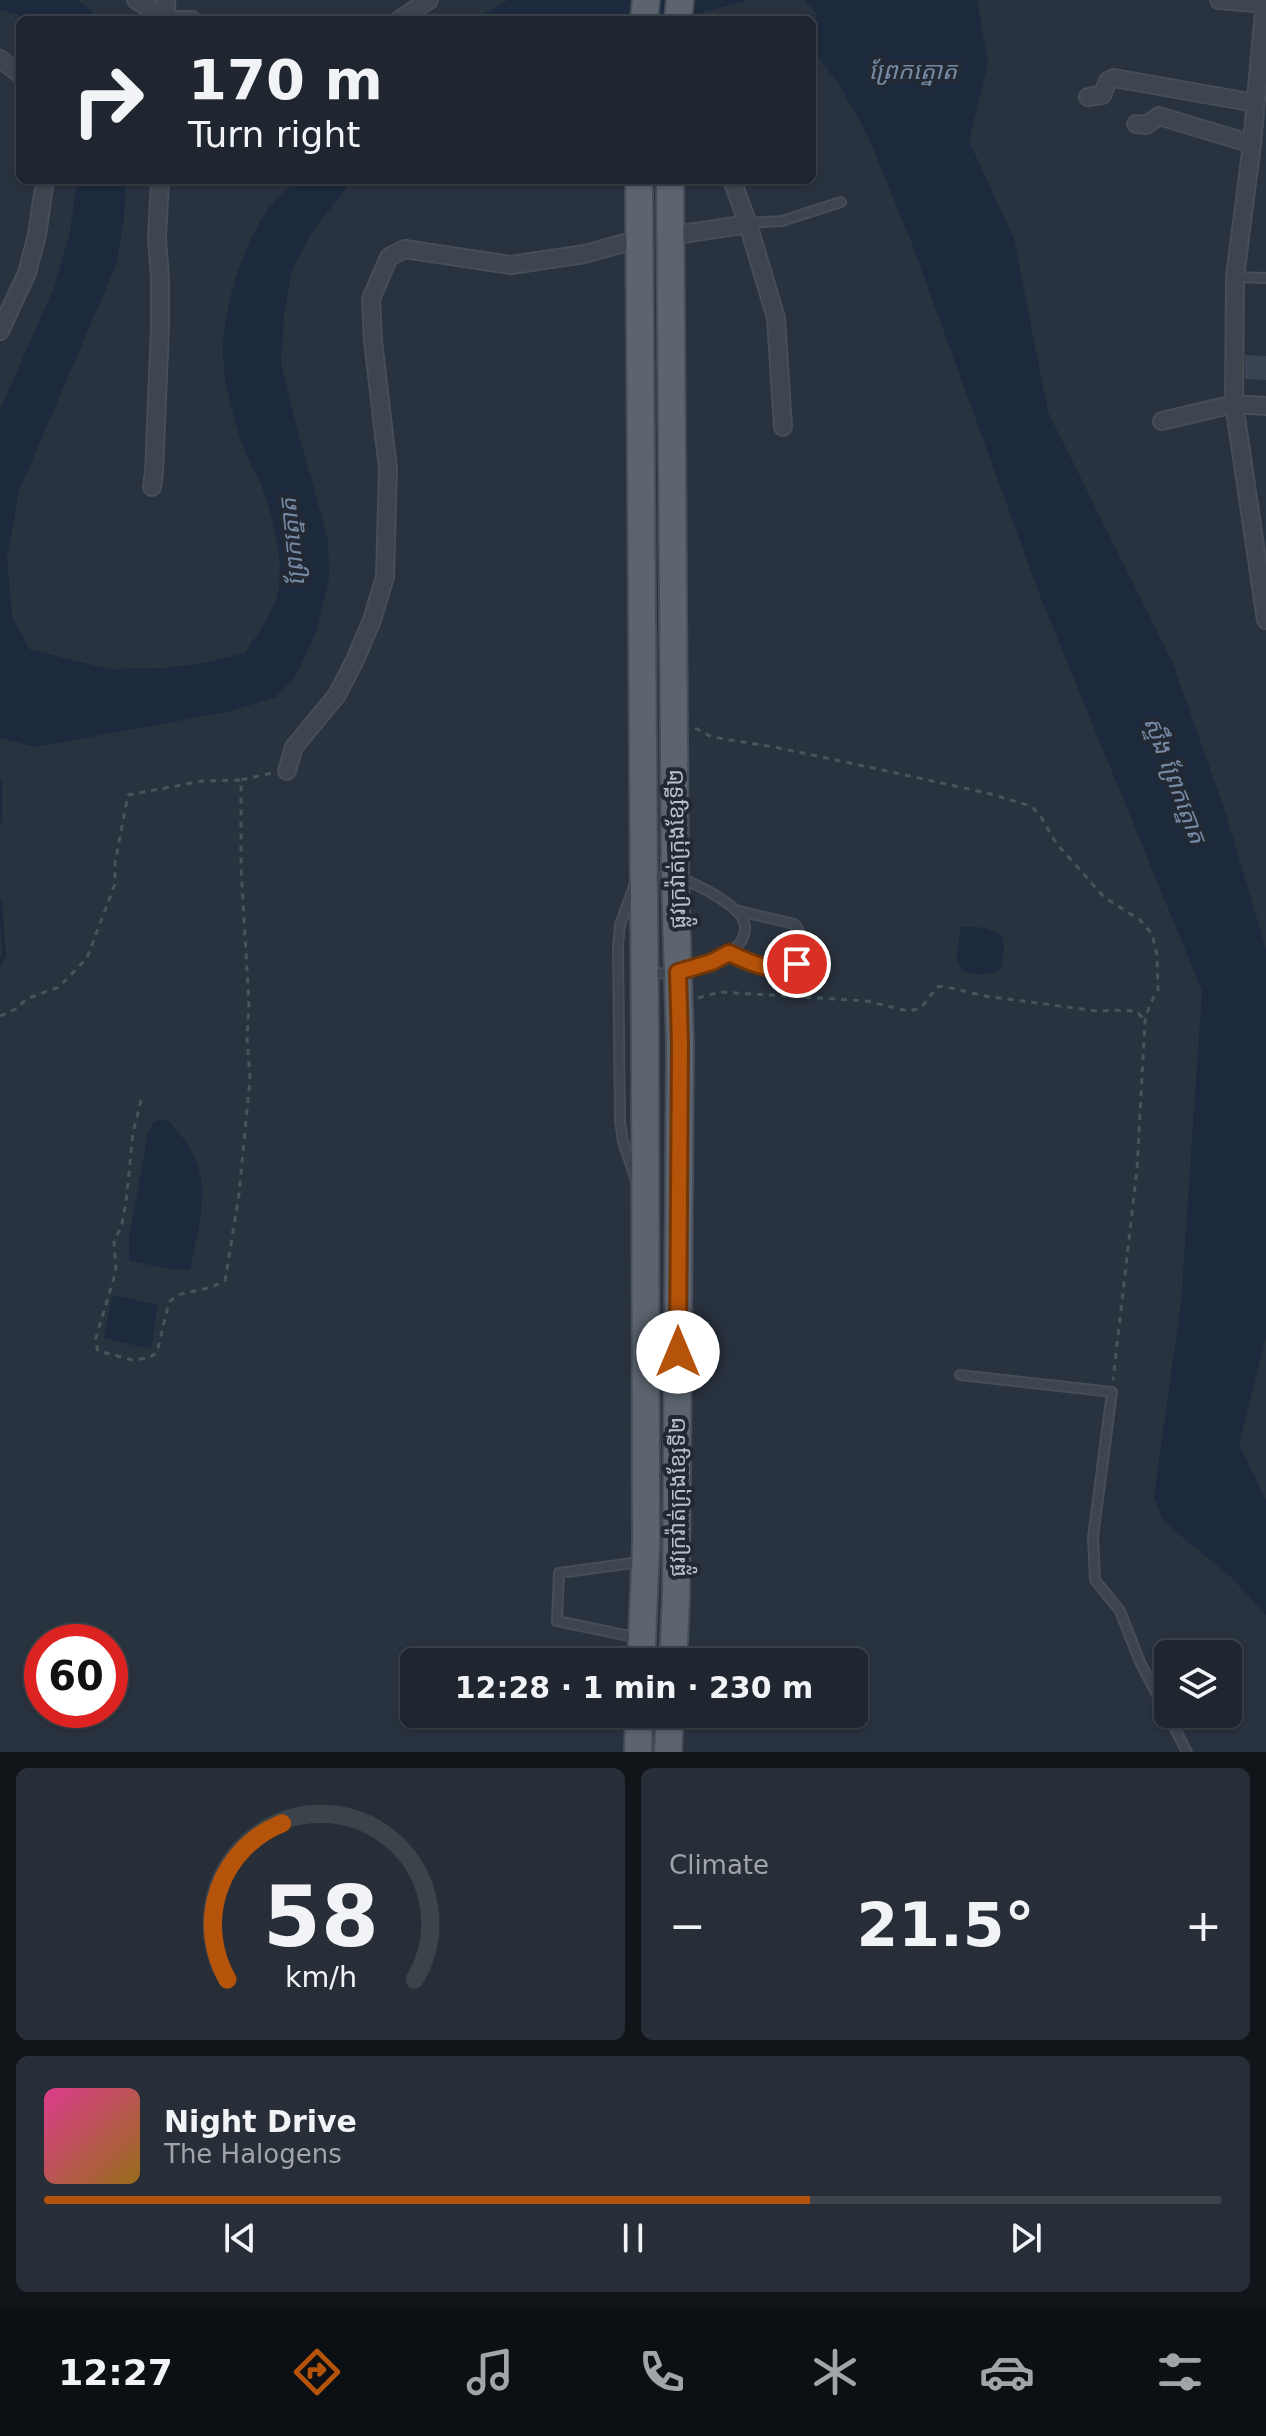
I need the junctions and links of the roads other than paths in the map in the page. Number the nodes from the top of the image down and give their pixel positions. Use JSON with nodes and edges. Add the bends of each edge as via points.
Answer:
{"nodes":[{"id":1,"x":136,"y":0,"type":"edge"},
{"id":2,"x":429,"y":0,"type":"edge"},
{"id":3,"x":1219,"y":0,"type":"edge"},
{"id":4,"x":1265,"y":2,"type":"edge"},
{"id":5,"x":161,"y":16,"type":"edge"},
{"id":6,"x":405,"y":16,"type":"edge"},
{"id":7,"x":1088,"y":97,"type":"dead end"},
{"id":8,"x":1255,"y":103,"type":"junction"},
{"id":9,"x":1136,"y":124,"type":"dead end"},
{"id":10,"x":1252,"y":144,"type":"junction"},
{"id":11,"x":44,"y":184,"type":"edge"},
{"id":12,"x":160,"y":184,"type":"edge"},
{"id":13,"x":639,"y":184,"type":"edge"},
{"id":14,"x":670,"y":184,"type":"edge"},
{"id":15,"x":733,"y":184,"type":"edge"},
{"id":16,"x":841,"y":202,"type":"dead end"},
{"id":17,"x":748,"y":224,"type":"junction"},
{"id":18,"x":669,"y":236,"type":"junction"},
{"id":19,"x":638,"y":239,"type":"junction"},
{"id":20,"x":1235,"y":277,"type":"junction"},
{"id":21,"x":1266,"y":278,"type":"edge"},
{"id":22,"x":0,"y":331,"type":"edge"},
{"id":23,"x":1234,"y":404,"type":"junction"},
{"id":24,"x":1266,"y":406,"type":"edge"},
{"id":25,"x":1162,"y":421,"type":"dead end"},
{"id":26,"x":783,"y":427,"type":"dead end"},
{"id":27,"x":152,"y":487,"type":"dead end"},
{"id":28,"x":641,"y":550,"type":"junction"},
{"id":29,"x":672,"y":550,"type":"junction"},
{"id":30,"x":1266,"y":620,"type":"edge"},
{"id":31,"x":287,"y":771,"type":"road end"},
{"id":32,"x":642,"y":869,"type":"junction"},
{"id":33,"x":675,"y":877,"type":"junction"},
{"id":34,"x":734,"y":910,"type":"junction"},
{"id":35,"x":729,"y":953,"type":"junction"},
{"id":36,"x":678,"y":972,"type":"junction"},
{"id":37,"x":644,"y":973,"type":"junction"},
{"id":38,"x":680,"y":1044,"type":"junction"},
{"id":39,"x":645,"y":1045,"type":"junction"},
{"id":40,"x":645,"y":1208,"type":"junction"},
{"id":41,"x":960,"y":1375,"type":"dead end"},
{"id":42,"x":645,"y":1561,"type":"junction"},
{"id":43,"x":636,"y":1648,"type":"edge"},
{"id":44,"x":642,"y":1648,"type":"edge"},
{"id":45,"x":674,"y":1648,"type":"edge"},
{"id":46,"x":639,"y":1728,"type":"edge"},
{"id":47,"x":669,"y":1728,"type":"edge"},
{"id":48,"x":638,"y":1752,"type":"edge"},
{"id":49,"x":668,"y":1752,"type":"edge"},
{"id":50,"x":1187,"y":1752,"type":"edge"}],
"edges":[{"from":1,"to":5,"type":"street"},
{"from":2,"to":6,"type":"street"},
{"from":3,"to":4,"type":"street"},
{"from":4,"to":8,"type":"street"},
{"from":7,"to":8,"type":"street","via":[[1102,95],[1114,78]]},
{"from":8,"to":10,"type":"street"},
{"from":9,"to":10,"type":"street","via":[[1146,125],[1159,116]]},
{"from":10,"to":20,"type":"street"},
{"from":11,"to":22,"type":"street","via":[[27,273]]},
{"from":12,"to":27,"type":"street"},
{"from":13,"to":19,"type":"main road","name":"ផ្លូវក្រវ៉ាត់ក្រុងខ្សែទី២"},
{"from":14,"to":18,"type":"main road","name":"ផ្លូវក្រវ៉ាត់ក្រុងខ្សែទី២"},
{"from":15,"to":17,"type":"street"},
{"from":16,"to":17,"type":"lane","via":[[782,221]]},
{"from":17,"to":18,"type":"street"},
{"from":17,"to":26,"type":"street","via":[[776,318]]},
{"from":18,"to":29,"type":"main road","name":"ផ្លូវក្រវ៉ាត់ក្រុងខ្សែទី២"},
{"from":19,"to":28,"type":"main road","name":"ផ្លូវក្រវ៉ាត់ក្រុងខ្សែទី២"},
{"from":19,"to":31,"type":"street","via":[[585,254],[511,265],[405,249],[389,257],[371,299],[388,469],[385,577],[355,660],[337,695],[294,747]]},
{"from":20,"to":21,"type":"lane"},
{"from":20,"to":23,"type":"street"},
{"from":23,"to":24,"type":"street"},
{"from":23,"to":25,"type":"street"},
{"from":23,"to":30,"type":"street"},
{"from":28,"to":29,"type":"main road"},
{"from":28,"to":32,"type":"main road","name":"ផ្លូវក្រវ៉ាត់ក្រុងខ្សែទី២"},
{"from":29,"to":33,"type":"main road","name":"ផ្លូវក្រវ៉ាត់ក្រុងខ្សែទី២"},
{"from":32,"to":33,"type":"lane"},
{"from":32,"to":37,"type":"main road","name":"ផ្លូវក្រវ៉ាត់ក្រុងខ្សែទី២"},
{"from":32,"to":40,"type":"lane","via":[[620,925],[618,946],[620,1121]]},
{"from":33,"to":34,"type":"lane","via":[[712,892]]},
{"from":33,"to":36,"type":"main road","name":"ផ្លូវក្រវ៉ាត់ក្រុងខ្សែទី២"},
{"from":34,"to":35,"type":"lane","via":[[745,927],[739,945]]},
{"from":34,"to":35,"type":"lane","via":[[794,924],[801,934],[794,967],[756,965]]},
{"from":35,"to":36,"type":"lane"},
{"from":36,"to":37,"type":"lane"},
{"from":36,"to":38,"type":"main road","name":"ផ្លូវក្រវ៉ាត់ក្រុងខ្សែទី២"},
{"from":37,"to":39,"type":"main road","name":"ផ្លូវក្រវ៉ាត់ក្រុងខ្សែទី២"},
{"from":38,"to":39,"type":"main road"},
{"from":38,"to":45,"type":"main road","name":"ផ្លូវក្រវ៉ាត់ក្រុងខ្សែទី២"},
{"from":39,"to":40,"type":"main road","name":"ផ្លូវក្រវ៉ាត់ក្រុងខ្សែទី២"},
{"from":40,"to":42,"type":"main road","name":"ផ្លូវក្រវ៉ាត់ក្រុងខ្សែទី២"},
{"from":41,"to":50,"type":"lane","via":[[1112,1392],[1093,1537],[1095,1580],[1120,1611]]},
{"from":42,"to":43,"type":"lane","via":[[559,1573],[557,1621]]},
{"from":42,"to":44,"type":"main road","name":"ផ្លូវក្រវ៉ាត់ក្រុងខ្សែទី២"},
{"from":46,"to":48,"type":"main road"},
{"from":47,"to":49,"type":"main road"}]}
